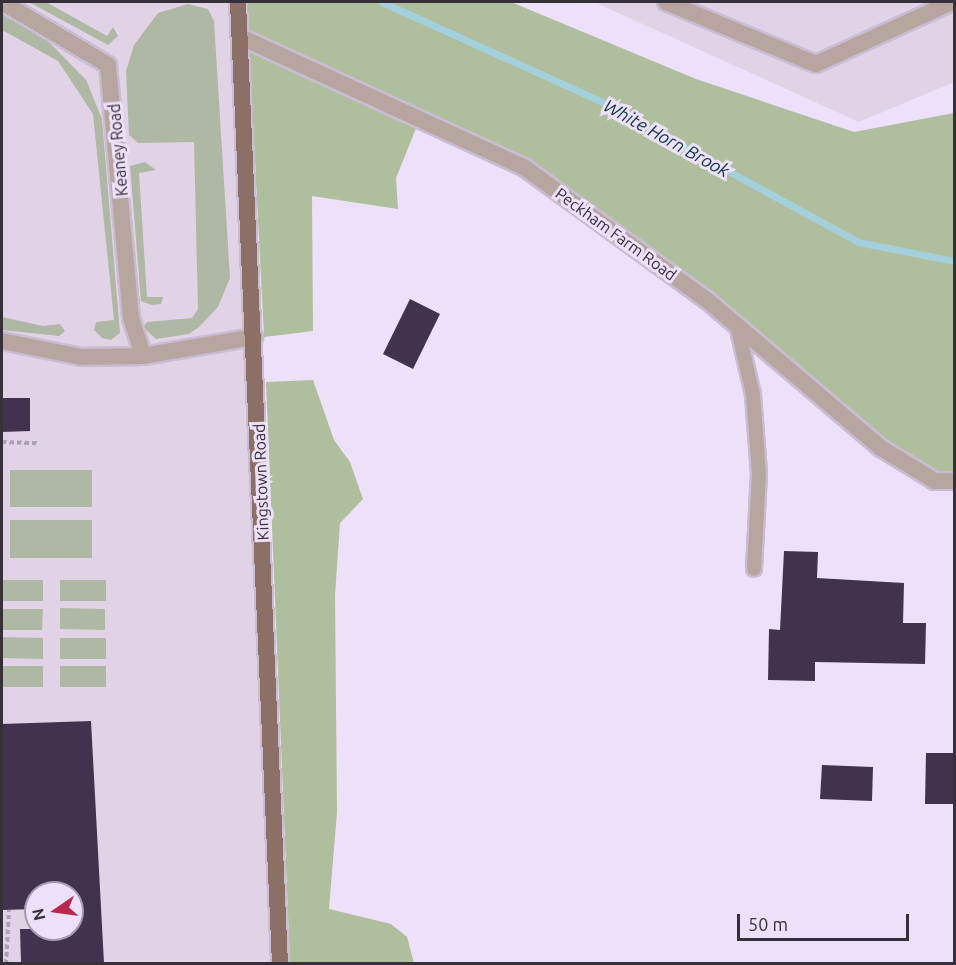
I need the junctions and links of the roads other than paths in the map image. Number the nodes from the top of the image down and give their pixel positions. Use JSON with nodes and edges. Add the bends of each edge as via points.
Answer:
{"nodes":[{"id":1,"x":2,"y":2,"type":"edge"},
{"id":2,"x":238,"y":2,"type":"edge"},
{"id":3,"x":666,"y":2,"type":"edge"},
{"id":4,"x":952,"y":2,"type":"edge"},
{"id":5,"x":243,"y":38,"type":"junction"},
{"id":6,"x":737,"y":326,"type":"junction"},
{"id":7,"x":254,"y":337,"type":"junction"},
{"id":8,"x":2,"y":341,"type":"edge"},
{"id":9,"x":143,"y":356,"type":"junction"},
{"id":10,"x":954,"y":480,"type":"edge"},
{"id":11,"x":753,"y":569,"type":"dead end"},
{"id":12,"x":280,"y":963,"type":"edge"}],
"edges":[{"from":1,"to":9,"type":"street","name":"Keaney Road","via":[[108,65],[131,318]]},
{"from":2,"to":5,"type":"main road","name":"Kingstown Road"},
{"from":3,"to":4,"type":"street","via":[[816,64]]},
{"from":5,"to":6,"type":"street","name":"Peckham Farm Road","via":[[525,168]]},
{"from":5,"to":7,"type":"main road","name":"Kingstown Road"},
{"from":6,"to":10,"type":"street","name":"Peckham Farm Road","via":[[881,448],[935,481]]},
{"from":6,"to":11,"type":"lane","via":[[753,395],[759,473]]},
{"from":7,"to":9,"type":"street"},
{"from":7,"to":12,"type":"main road","name":"Kingstown Road"},
{"from":8,"to":9,"type":"street","via":[[81,357]]}]}
